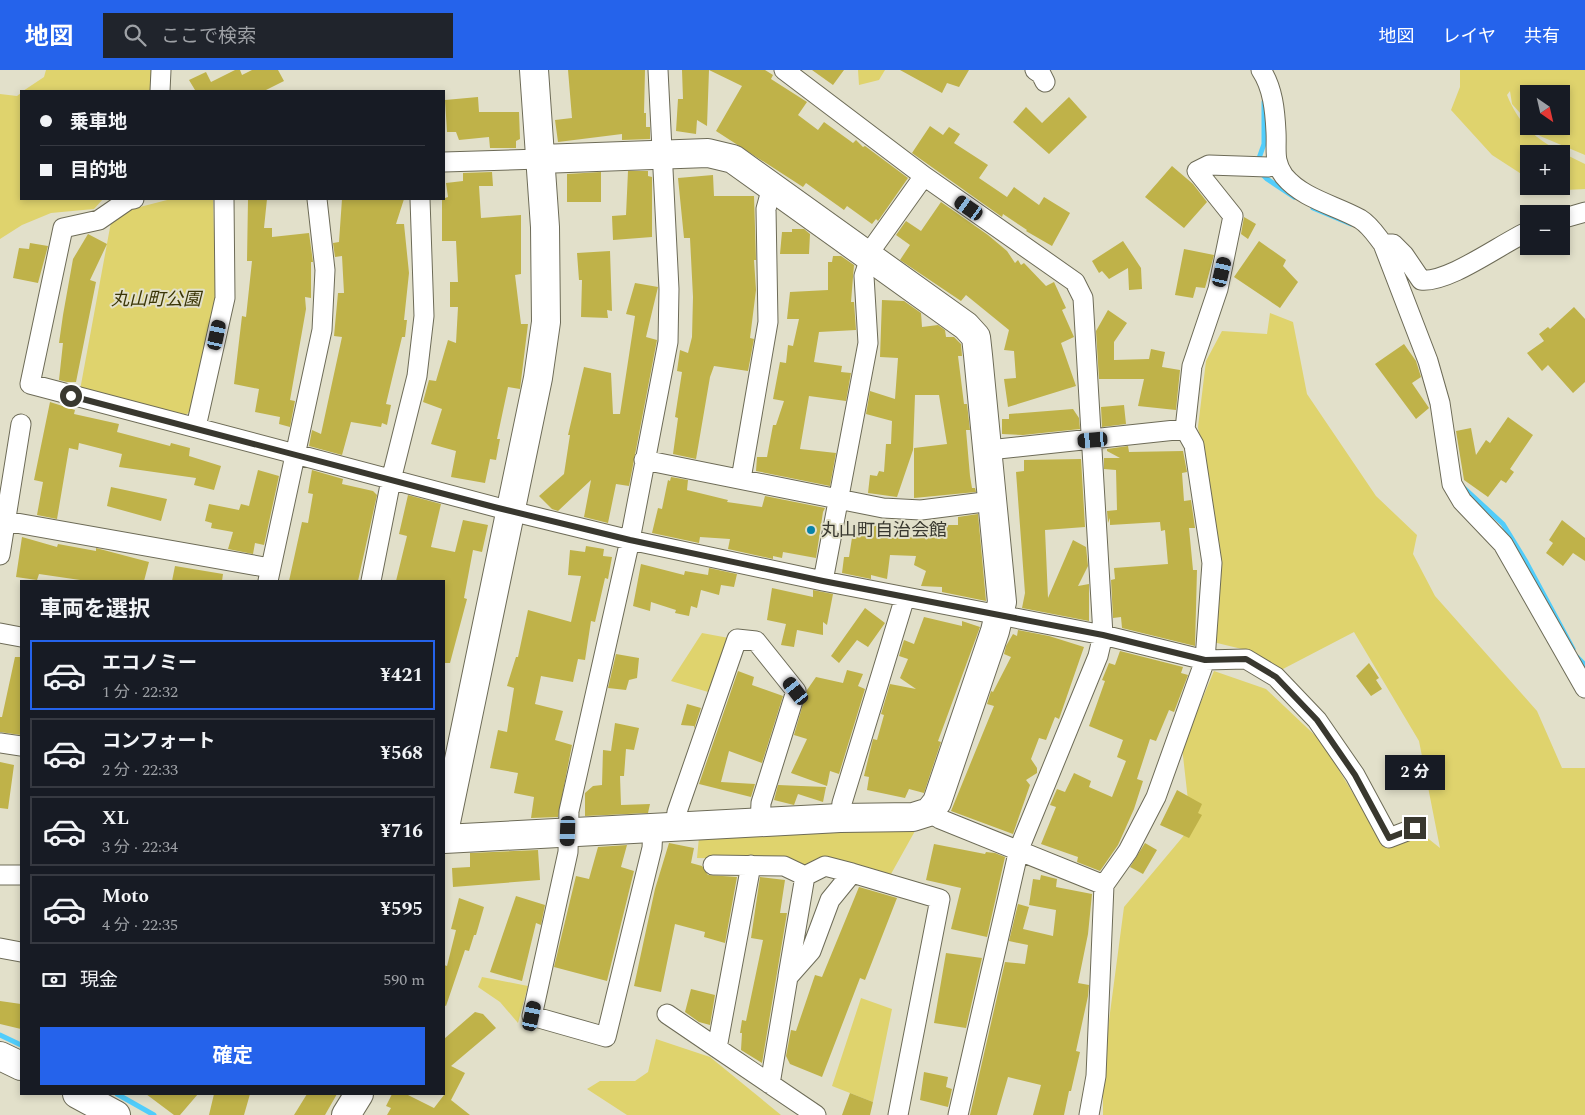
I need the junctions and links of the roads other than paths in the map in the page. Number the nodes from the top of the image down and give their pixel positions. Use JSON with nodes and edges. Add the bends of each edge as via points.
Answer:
{"nodes":[{"id":1,"x":162,"y":70,"type":"edge"},
{"id":2,"x":534,"y":70,"type":"edge"},
{"id":3,"x":658,"y":70,"type":"edge"},
{"id":4,"x":784,"y":70,"type":"edge"},
{"id":5,"x":1261,"y":70,"type":"edge"},
{"id":6,"x":160,"y":90,"type":"edge"},
{"id":7,"x":662,"y":154,"type":"junction"},
{"id":8,"x":540,"y":159,"type":"junction"},
{"id":9,"x":445,"y":162,"type":"edge"},
{"id":10,"x":1277,"y":165,"type":"junction"},
{"id":11,"x":924,"y":176,"type":"junction"},
{"id":12,"x":772,"y":187,"type":"junction"},
{"id":13,"x":128,"y":200,"type":"edge"},
{"id":14,"x":224,"y":200,"type":"edge"},
{"id":15,"x":317,"y":200,"type":"edge"},
{"id":16,"x":420,"y":200,"type":"edge"},
{"id":17,"x":1585,"y":212,"type":"edge"},
{"id":18,"x":1570,"y":216,"type":"edge"},
{"id":19,"x":1520,"y":236,"type":"edge"},
{"id":20,"x":1383,"y":244,"type":"junction"},
{"id":21,"x":869,"y":256,"type":"junction"},
{"id":22,"x":21,"y":424,"type":"dead end"},
{"id":23,"x":196,"y":428,"type":"junction"},
{"id":24,"x":1185,"y":429,"type":"junction"},
{"id":25,"x":1093,"y":440,"type":"junction"},
{"id":26,"x":989,"y":450,"type":"junction"},
{"id":27,"x":295,"y":453,"type":"junction"},
{"id":28,"x":644,"y":460,"type":"junction"},
{"id":29,"x":741,"y":479,"type":"junction"},
{"id":30,"x":391,"y":480,"type":"junction"},
{"id":31,"x":840,"y":500,"type":"junction"},
{"id":32,"x":992,"y":501,"type":"junction"},
{"id":33,"x":511,"y":511,"type":"junction"},
{"id":34,"x":3,"y":520,"type":"edge"},
{"id":35,"x":630,"y":540,"type":"junction"},
{"id":36,"x":0,"y":555,"type":"edge"},
{"id":37,"x":269,"y":575,"type":"edge"},
{"id":38,"x":371,"y":580,"type":"edge"},
{"id":39,"x":823,"y":581,"type":"junction"},
{"id":40,"x":905,"y":597,"type":"junction"},
{"id":41,"x":999,"y":616,"type":"junction"},
{"id":42,"x":0,"y":633,"type":"edge"},
{"id":43,"x":1103,"y":635,"type":"junction"},
{"id":44,"x":20,"y":637,"type":"edge"},
{"id":45,"x":1205,"y":660,"type":"junction"},
{"id":46,"x":1585,"y":688,"type":"edge"},
{"id":47,"x":0,"y":743,"type":"edge"},
{"id":48,"x":20,"y":746,"type":"edge"},
{"id":49,"x":929,"y":812,"type":"junction"},
{"id":50,"x":840,"y":818,"type":"junction"},
{"id":51,"x":760,"y":824,"type":"junction"},
{"id":52,"x":445,"y":827,"type":"edge"},
{"id":53,"x":1415,"y":828,"type":"dead end"},
{"id":54,"x":664,"y":829,"type":"junction"},
{"id":55,"x":568,"y":831,"type":"junction"},
{"id":56,"x":445,"y":839,"type":"edge"},
{"id":57,"x":1019,"y":849,"type":"junction"},
{"id":58,"x":713,"y":865,"type":"dead end"},
{"id":59,"x":751,"y":865,"type":"junction"},
{"id":60,"x":852,"y":873,"type":"junction"},
{"id":61,"x":0,"y":875,"type":"edge"},
{"id":62,"x":20,"y":875,"type":"edge"},
{"id":63,"x":805,"y":876,"type":"junction"},
{"id":64,"x":1104,"y":885,"type":"junction"},
{"id":65,"x":0,"y":948,"type":"edge"},
{"id":66,"x":20,"y":952,"type":"edge"},
{"id":67,"x":788,"y":977,"type":"junction"},
{"id":68,"x":668,"y":1014,"type":"dead end"},
{"id":69,"x":717,"y":1048,"type":"junction"},
{"id":70,"x":0,"y":1056,"type":"edge"},
{"id":71,"x":20,"y":1066,"type":"edge"},
{"id":72,"x":770,"y":1084,"type":"junction"},
{"id":73,"x":79,"y":1095,"type":"edge"},
{"id":74,"x":358,"y":1095,"type":"edge"},
{"id":75,"x":116,"y":1115,"type":"edge"},
{"id":76,"x":346,"y":1115,"type":"edge"},
{"id":77,"x":816,"y":1115,"type":"edge"},
{"id":78,"x":898,"y":1115,"type":"edge"},
{"id":79,"x":958,"y":1115,"type":"edge"},
{"id":80,"x":1089,"y":1115,"type":"edge"}],
"edges":[{"from":1,"to":6,"type":"street"},
{"from":2,"to":8,"type":"street"},
{"from":3,"to":7,"type":"street"},
{"from":4,"to":11,"type":"street"},
{"from":5,"to":10,"type":"street","via":[[1273,100]]},
{"from":7,"to":8,"type":"street"},
{"from":7,"to":12,"type":"street","via":[[708,153],[733,159]]},
{"from":7,"to":28,"type":"street","via":[[669,289],[668,342]]},
{"from":8,"to":9,"type":"street"},
{"from":8,"to":33,"type":"street","via":[[546,322]]},
{"from":10,"to":20,"type":"street","via":[[1305,193],[1361,220]]},
{"from":10,"to":24,"type":"street","via":[[1209,165],[1198,171],[1233,216],[1218,289],[1192,366]]},
{"from":11,"to":21,"type":"street"},
{"from":11,"to":25,"type":"street","via":[[1075,282],[1083,298]]},
{"from":12,"to":21,"type":"street"},
{"from":12,"to":29,"type":"street","via":[[766,209],[768,322]]},
{"from":13,"to":23,"type":"street","via":[[99,220],[63,228],[30,384]]},
{"from":14,"to":23,"type":"street","via":[[225,298]]},
{"from":15,"to":27,"type":"street","via":[[325,270],[322,330]]},
{"from":16,"to":30,"type":"street","via":[[424,316],[416,376]]},
{"from":17,"to":18,"type":"street"},
{"from":19,"to":20,"type":"street","via":[[1461,269],[1431,281],[1421,280],[1393,244]]},
{"from":20,"to":46,"type":"street","via":[[1438,394],[1452,484],[1462,501],[1503,544]]},
{"from":21,"to":26,"type":"street","via":[[966,326],[976,337]]},
{"from":21,"to":31,"type":"street","via":[[864,276],[868,343]]},
{"from":22,"to":34,"type":"street"},
{"from":23,"to":27,"type":"street"},
{"from":24,"to":25,"type":"street"},
{"from":24,"to":45,"type":"street","via":[[1194,445],[1212,563]]},
{"from":25,"to":26,"type":"street"},
{"from":25,"to":43,"type":"street"},
{"from":26,"to":32,"type":"street"},
{"from":27,"to":30,"type":"street"},
{"from":27,"to":37,"type":"street"},
{"from":28,"to":29,"type":"street"},
{"from":28,"to":35,"type":"street"},
{"from":29,"to":31,"type":"street"},
{"from":30,"to":33,"type":"street"},
{"from":30,"to":38,"type":"street"},
{"from":31,"to":32,"type":"street","via":[[883,508],[921,510]]},
{"from":31,"to":39,"type":"street"},
{"from":32,"to":41,"type":"street","via":[[1002,602]]},
{"from":33,"to":35,"type":"street"},
{"from":33,"to":52,"type":"street"},
{"from":34,"to":36,"type":"street"},
{"from":34,"to":37,"type":"street"},
{"from":35,"to":39,"type":"street"},
{"from":35,"to":55,"type":"street","via":[[569,811]]},
{"from":39,"to":40,"type":"street"},
{"from":40,"to":41,"type":"street"},
{"from":40,"to":50,"type":"street","via":[[842,802]]},
{"from":41,"to":43,"type":"street"},
{"from":41,"to":49,"type":"street","via":[[937,802]]},
{"from":42,"to":44,"type":"street"},
{"from":43,"to":45,"type":"street"},
{"from":43,"to":57,"type":"street","via":[[1098,656]]},
{"from":45,"to":53,"type":"street","via":[[1246,659],[1276,677],[1317,720],[1355,775],[1389,838]]},
{"from":45,"to":64,"type":"street","via":[[1156,797],[1128,850]]},
{"from":47,"to":48,"type":"street"},
{"from":49,"to":50,"type":"street","via":[[913,817]]},
{"from":49,"to":57,"type":"street"},
{"from":50,"to":51,"type":"street"},
{"from":51,"to":54,"type":"street"},
{"from":51,"to":54,"type":"street","via":[[761,803],[796,691],[756,640],[737,639],[677,812]]},
{"from":54,"to":55,"type":"street"},
{"from":54,"to":55,"type":"street","via":[[652,848],[606,1037],[532,1016],[568,852]]},
{"from":55,"to":56,"type":"street"},
{"from":57,"to":64,"type":"street"},
{"from":57,"to":79,"type":"street"},
{"from":58,"to":59,"type":"street"},
{"from":59,"to":63,"type":"street","via":[[784,866]]},
{"from":59,"to":69,"type":"street"},
{"from":60,"to":63,"type":"street","via":[[825,866]]},
{"from":60,"to":67,"type":"street","via":[[830,900],[811,951]]},
{"from":60,"to":78,"type":"street","via":[[940,899]]},
{"from":61,"to":62,"type":"street"},
{"from":63,"to":67,"type":"street"},
{"from":64,"to":80,"type":"street","via":[[1096,1076]]},
{"from":65,"to":66,"type":"street"},
{"from":67,"to":72,"type":"street"},
{"from":68,"to":69,"type":"street"},
{"from":69,"to":72,"type":"street"},
{"from":70,"to":71,"type":"street"},
{"from":72,"to":77,"type":"street"},
{"from":73,"to":75,"type":"street"},
{"from":74,"to":76,"type":"street"}]}
